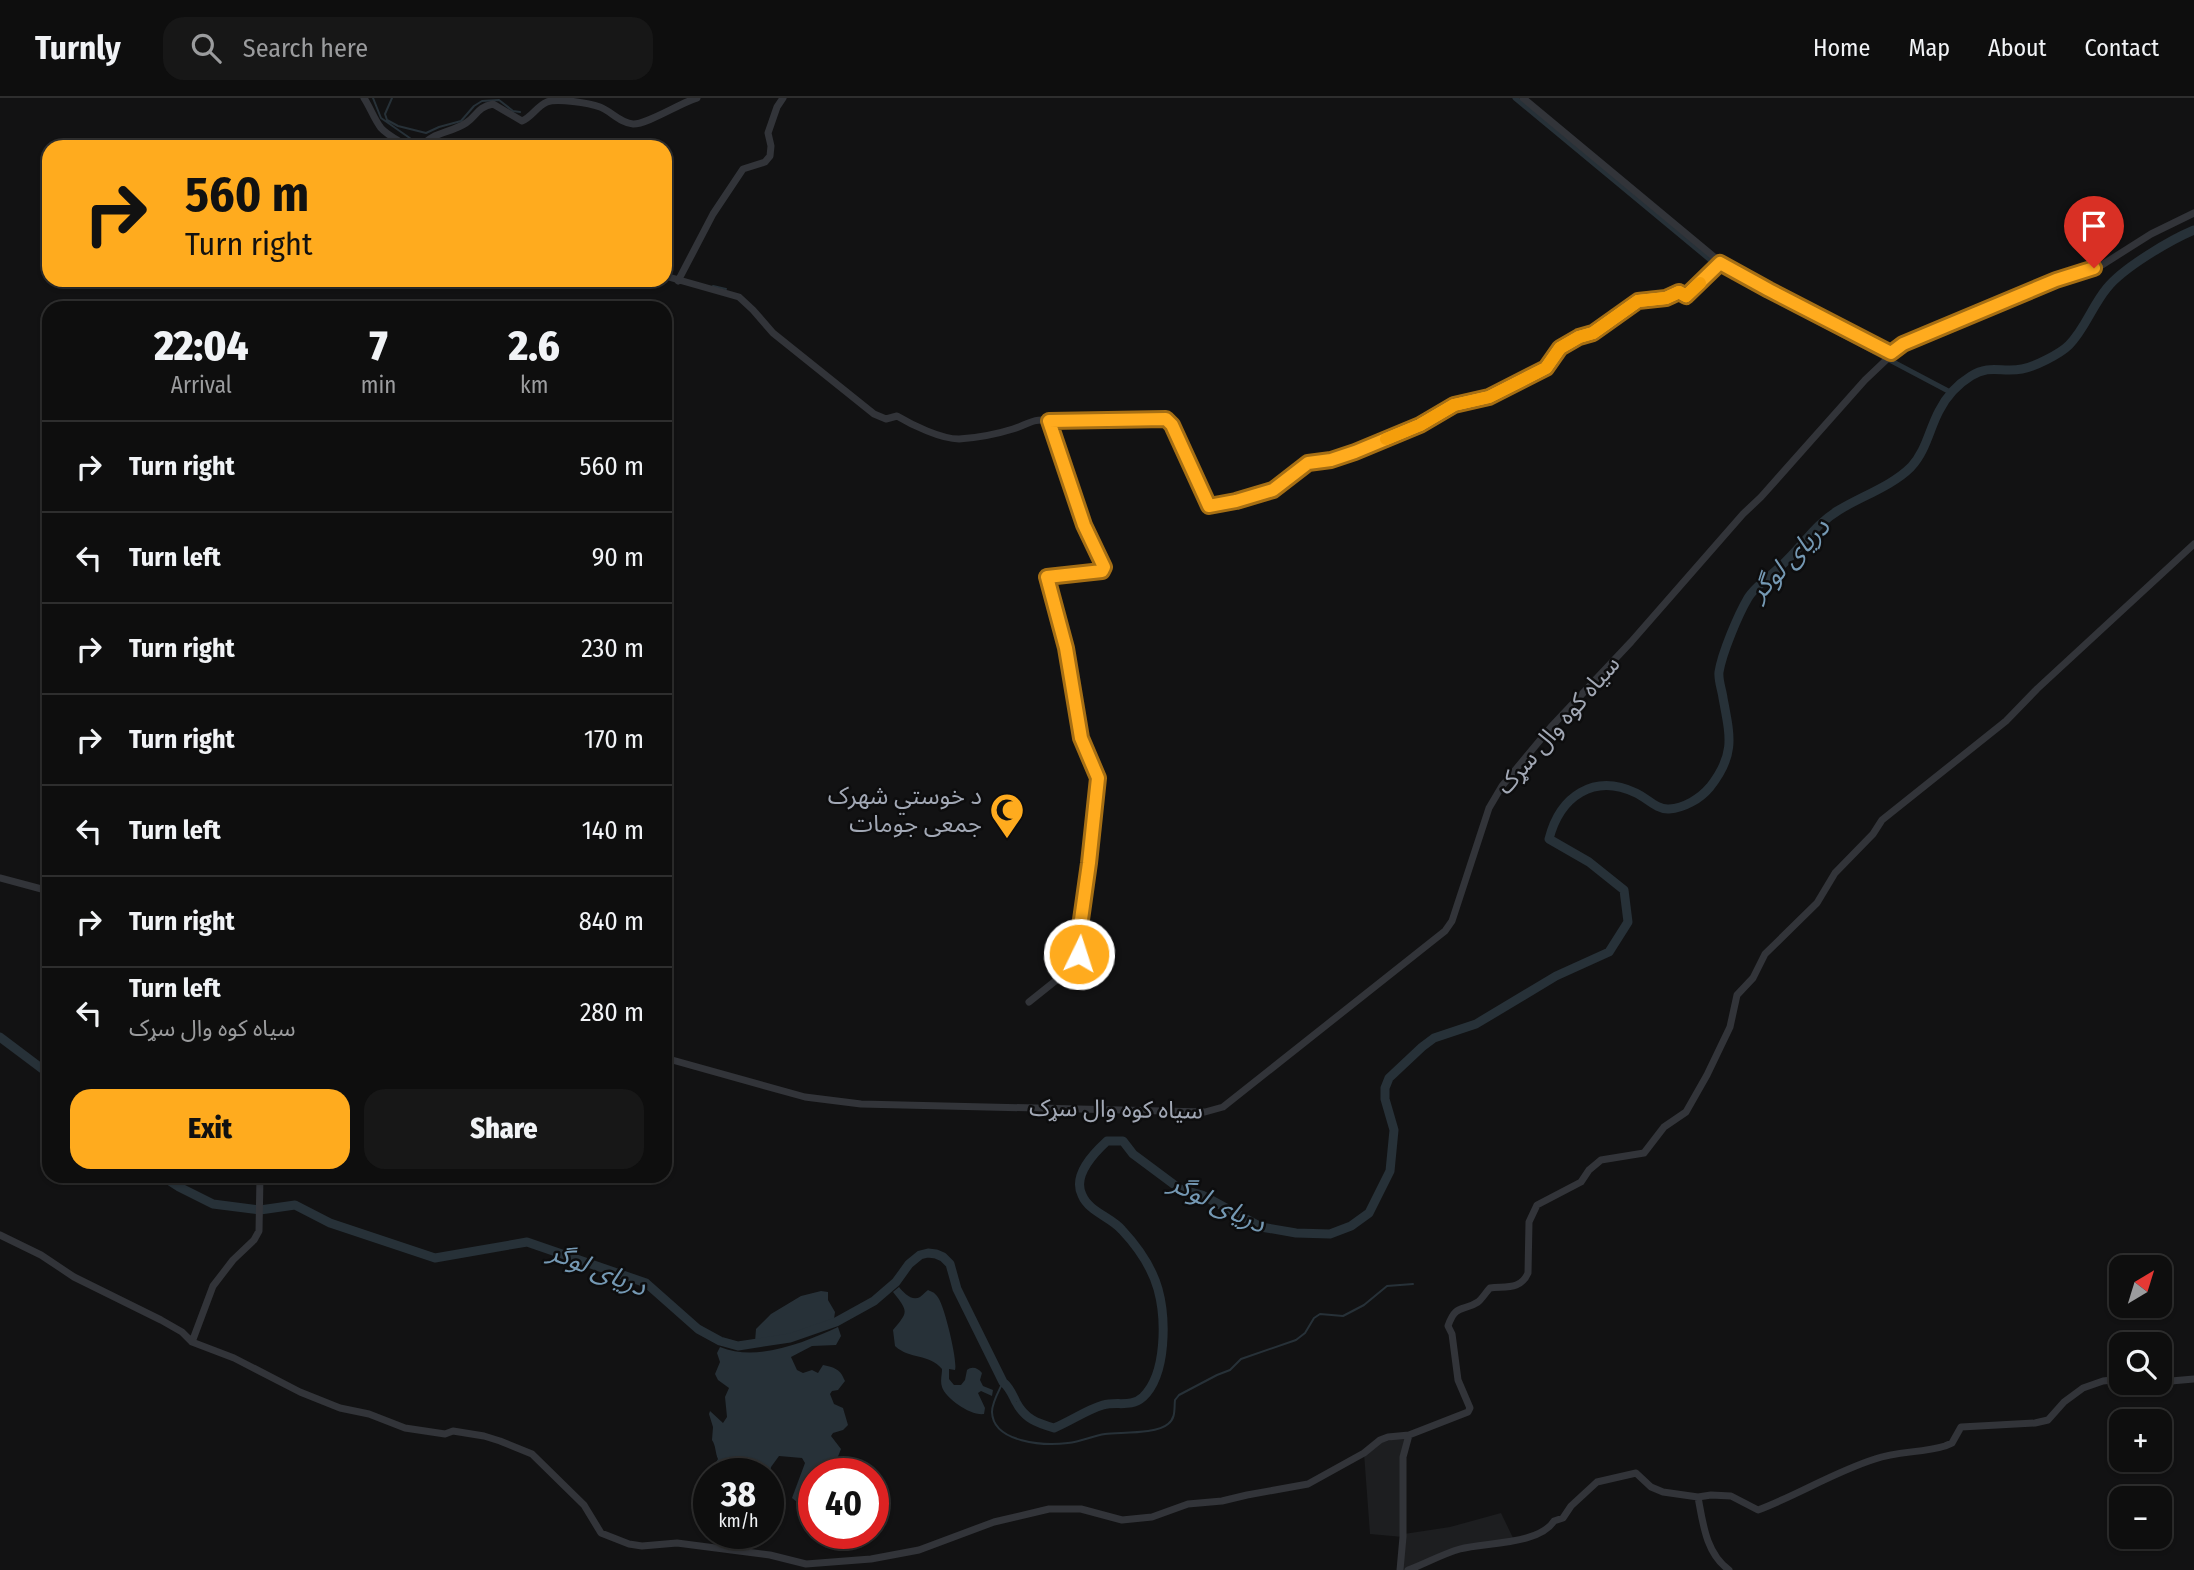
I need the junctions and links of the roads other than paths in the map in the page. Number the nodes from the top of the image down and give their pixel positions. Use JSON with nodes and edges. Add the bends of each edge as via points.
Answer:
{"nodes":[{"id":1,"x":363,"y":98,"type":"edge"},
{"id":2,"x":698,"y":98,"type":"edge"},
{"id":3,"x":783,"y":98,"type":"edge"},
{"id":4,"x":1523,"y":98,"type":"edge"},
{"id":5,"x":398,"y":140,"type":"edge"},
{"id":6,"x":427,"y":140,"type":"edge"},
{"id":7,"x":2194,"y":213,"type":"edge"},
{"id":8,"x":1719,"y":265,"type":"junction"},
{"id":9,"x":672,"y":278,"type":"edge"},
{"id":10,"x":679,"y":279,"type":"junction"},
{"id":11,"x":1889,"y":356,"type":"junction"},
{"id":12,"x":1049,"y":421,"type":"junction"},
{"id":13,"x":2194,"y":544,"type":"edge"},
{"id":14,"x":0,"y":878,"type":"edge"},
{"id":15,"x":42,"y":889,"type":"edge"},
{"id":16,"x":1029,"y":1002,"type":"dead end"},
{"id":17,"x":672,"y":1060,"type":"edge"},
{"id":18,"x":260,"y":1183,"type":"edge"},
{"id":19,"x":0,"y":1234,"type":"edge"},
{"id":20,"x":192,"y":1342,"type":"junction"},
{"id":21,"x":2194,"y":1379,"type":"edge"},
{"id":22,"x":2109,"y":1381,"type":"edge"},
{"id":23,"x":2172,"y":1381,"type":"edge"},
{"id":24,"x":1409,"y":1435,"type":"junction"},
{"id":25,"x":1698,"y":1497,"type":"junction"},
{"id":26,"x":1400,"y":1570,"type":"edge"},
{"id":27,"x":1408,"y":1570,"type":"edge"},
{"id":28,"x":1729,"y":1570,"type":"edge"}],
"edges":[{"from":1,"to":5,"type":"street","via":[[379,126]]},
{"from":2,"to":6,"type":"street","via":[[634,124],[602,107],[578,102],[548,101],[522,121],[493,104],[483,106],[466,124]]},
{"from":3,"to":10,"type":"street","via":[[768,133],[770,156],[743,169]]},
{"from":4,"to":8,"type":"street"},
{"from":7,"to":11,"type":"street","name":"سیاه کوه وال سړک","via":[[2102,265],[1903,344]]},
{"from":8,"to":11,"type":"street"},
{"from":8,"to":12,"type":"street","via":[[1686,296],[1679,292],[1638,301],[1593,333],[1560,348],[1546,368],[1489,397],[1454,405],[1355,452],[1308,463],[1273,490],[1236,501],[1209,506],[1166,419]]},
{"from":9,"to":10,"type":"street"},
{"from":10,"to":12,"type":"street","via":[[739,298],[773,333],[886,419],[897,416],[956,439],[1012,429],[1040,418]]},
{"from":11,"to":17,"type":"street","name":"سیاه کوه وال سړک","via":[[1502,786],[1489,808],[1445,931],[1223,1107],[1205,1112],[861,1104],[805,1097]]},
{"from":12,"to":16,"type":"street","via":[[1084,525],[1104,567],[1102,571],[1047,577],[1066,648],[1081,738],[1098,778],[1079,962]]},
{"from":13,"to":24,"type":"street","via":[[2006,721],[1882,820],[1835,873],[1817,903],[1770,947],[1753,978],[1737,995],[1730,1027],[1686,1112],[1664,1127],[1644,1153],[1601,1160],[1581,1182],[1537,1205],[1530,1222],[1525,1280],[1520,1285],[1490,1289],[1450,1319],[1458,1380],[1470,1410]]},
{"from":14,"to":15,"type":"street"},
{"from":18,"to":20,"type":"street","via":[[260,1223],[254,1240],[213,1286]]},
{"from":19,"to":20,"type":"street","via":[[161,1320]]},
{"from":20,"to":24,"type":"street","via":[[340,1408],[405,1428],[492,1438],[532,1454],[584,1504],[596,1528],[609,1537],[642,1546],[677,1543],[806,1564],[919,1550],[994,1522],[1049,1509],[1081,1509],[1130,1519],[1152,1517],[1188,1504],[1286,1489],[1308,1484],[1388,1437]]},
{"from":21,"to":23,"type":"street"},
{"from":22,"to":25,"type":"street","via":[[2073,1394],[2048,1420],[1961,1427],[1945,1446],[1875,1458],[1758,1510],[1731,1496]]},
{"from":24,"to":26,"type":"street","via":[[1403,1457]]},
{"from":25,"to":27,"type":"street","via":[[1658,1490],[1632,1473],[1597,1482],[1543,1532],[1460,1549]]},
{"from":25,"to":28,"type":"street","via":[[1708,1543]]}]}
